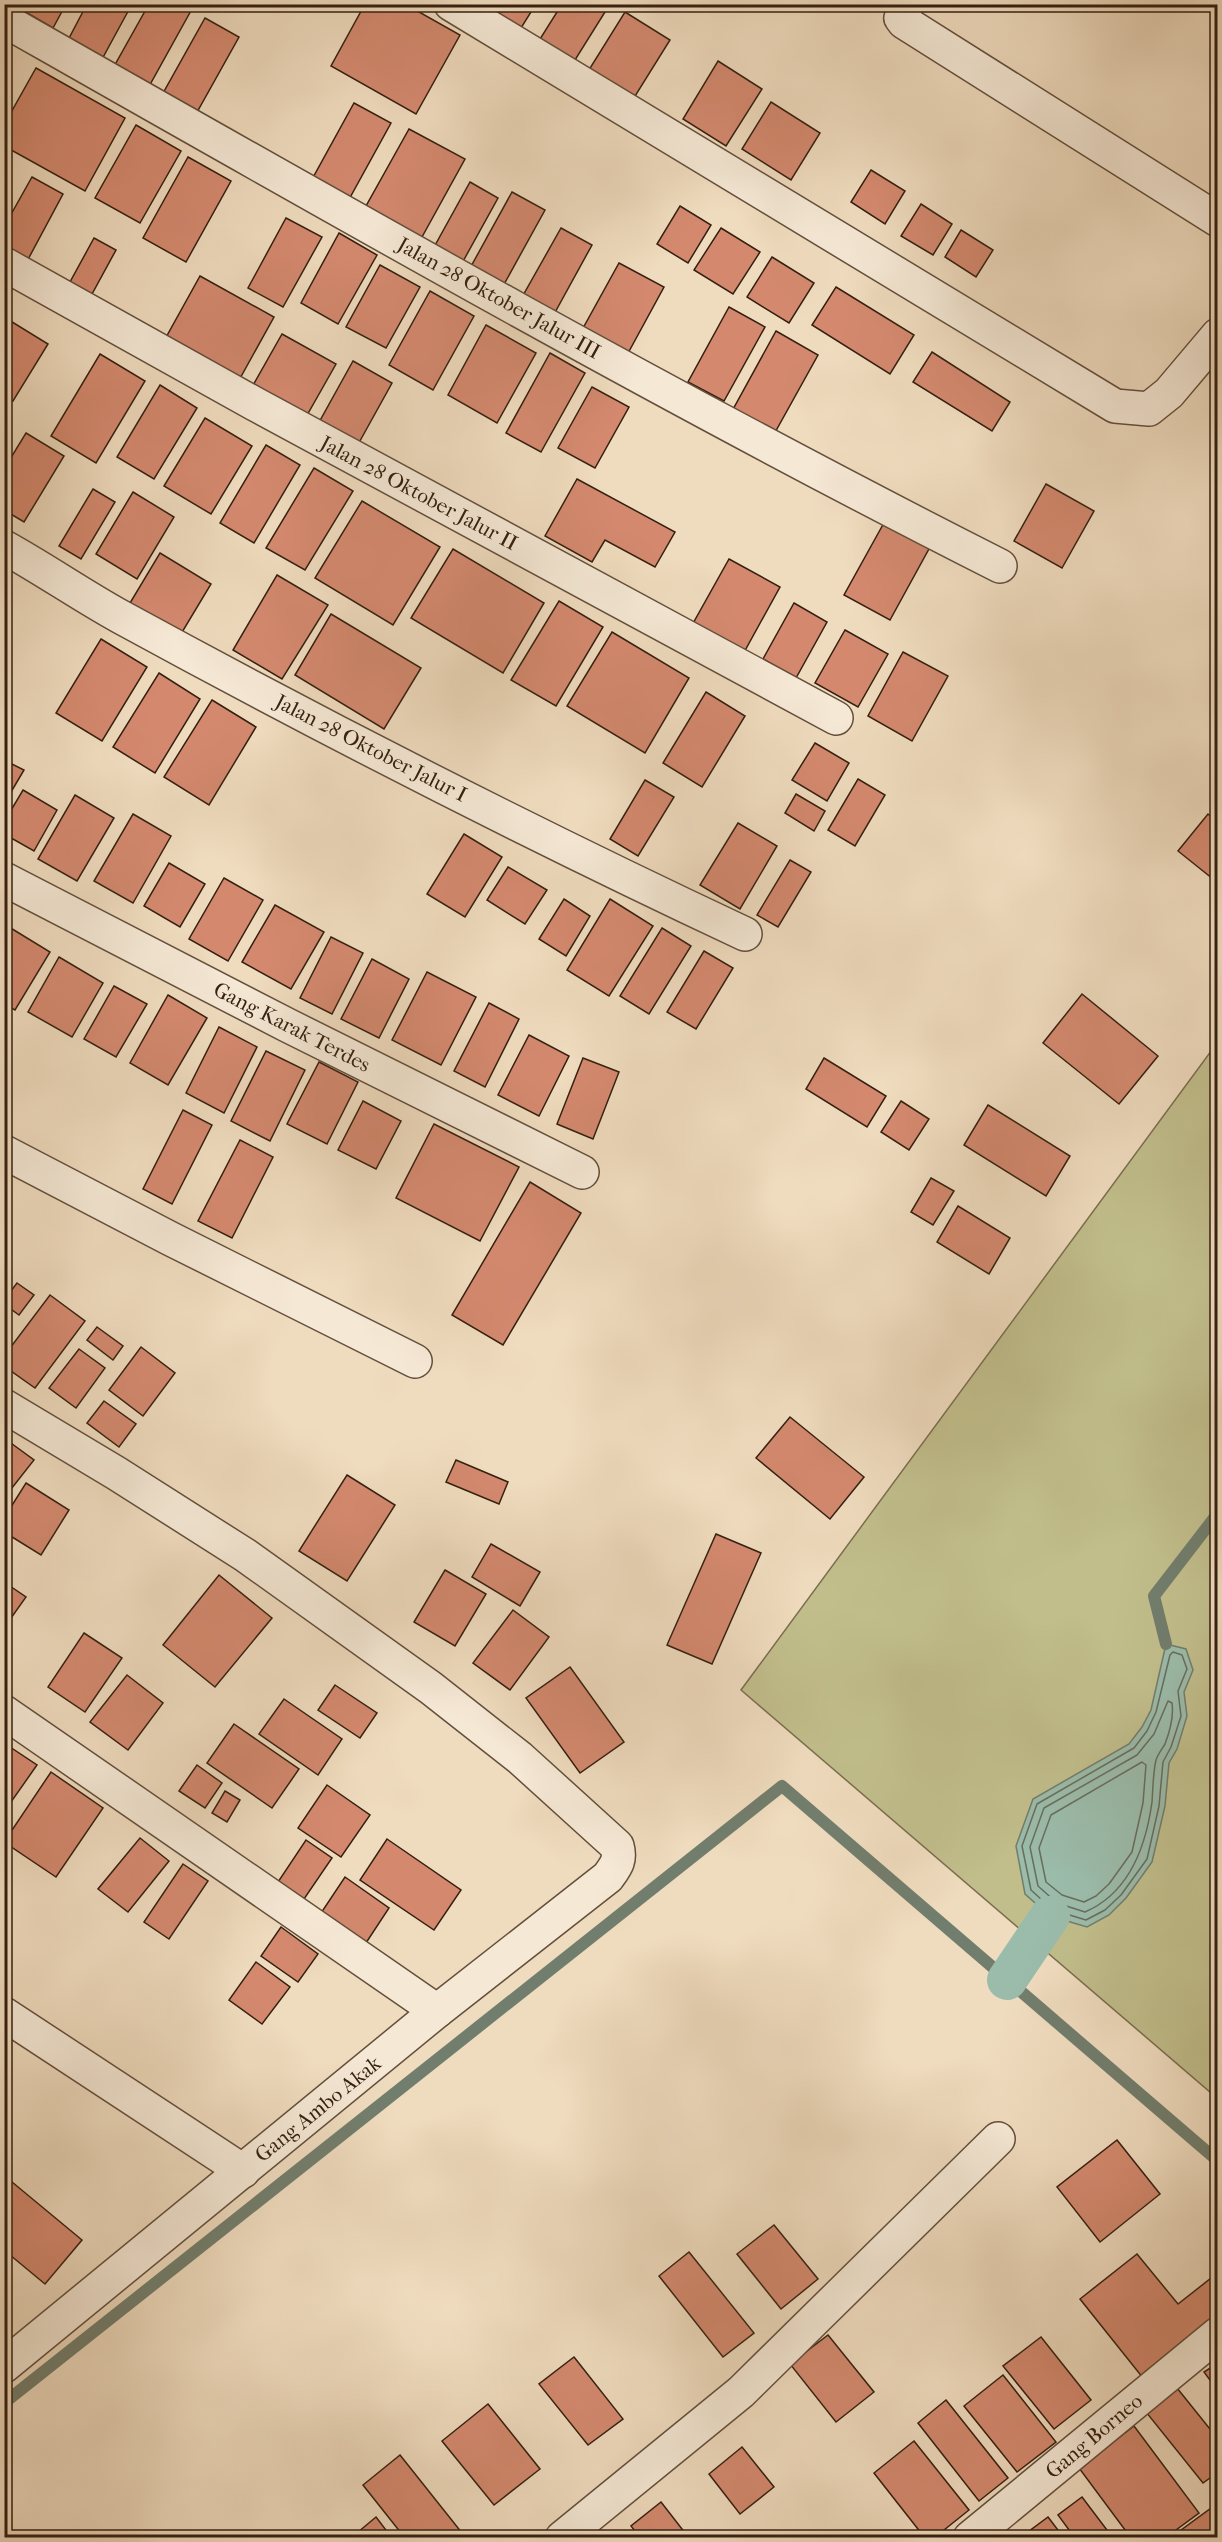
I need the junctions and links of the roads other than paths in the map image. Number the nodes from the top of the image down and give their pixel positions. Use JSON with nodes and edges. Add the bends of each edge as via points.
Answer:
{"nodes":[{"id":1,"x":451,"y":4,"type":"edge"},
{"id":2,"x":907,"y":4,"type":"edge"},
{"id":3,"x":4,"y":20,"type":"edge"},
{"id":4,"x":1218,"y":220,"type":"edge"},
{"id":5,"x":4,"y":264,"type":"edge"},
{"id":6,"x":1218,"y":335,"type":"edge"},
{"id":7,"x":4,"y":547,"type":"edge"},
{"id":8,"x":1000,"y":566,"type":"dead end"},
{"id":9,"x":836,"y":718,"type":"dead end"},
{"id":10,"x":4,"y":879,"type":"edge"},
{"id":11,"x":745,"y":934,"type":"dead end"},
{"id":12,"x":4,"y":1152,"type":"edge"},
{"id":13,"x":582,"y":1172,"type":"dead end"},
{"id":14,"x":415,"y":1361,"type":"dead end"},
{"id":15,"x":4,"y":1406,"type":"edge"},
{"id":16,"x":4,"y":1712,"type":"edge"},
{"id":17,"x":437,"y":2011,"type":"junction"},
{"id":18,"x":4,"y":2014,"type":"edge"},
{"id":19,"x":998,"y":2139,"type":"dead end"},
{"id":20,"x":243,"y":2170,"type":"junction"},
{"id":21,"x":1218,"y":2334,"type":"edge"},
{"id":22,"x":4,"y":2366,"type":"edge"},
{"id":23,"x":562,"y":2538,"type":"edge"},
{"id":24,"x":970,"y":2538,"type":"edge"}],
"edges":[{"from":1,"to":6,"type":"street","via":[[1115,406],[1149,409],[1169,393]]},
{"from":2,"to":4,"type":"street","via":[[901,18],[904,22]]},
{"from":3,"to":8,"type":"street","name":"Jalan 28 Oktober Jalur III","via":[[722,421]]},
{"from":5,"to":9,"type":"street","name":"Jalan 28 Oktober Jalur II"},
{"from":7,"to":11,"type":"street","name":"Jalan 28 Oktober Jalur I","via":[[119,616],[362,745]]},
{"from":10,"to":13,"type":"street","name":"Gang Karak Terdes"},
{"from":12,"to":14,"type":"street"},
{"from":15,"to":17,"type":"street","name":"Gang Ambo Akak","via":[[245,1555],[431,1688],[520,1758],[617,1846],[618,1864],[608,1877]]},
{"from":16,"to":17,"type":"street"},
{"from":17,"to":20,"type":"street","name":"Gang Ambo Akak"},
{"from":18,"to":20,"type":"street"},
{"from":19,"to":23,"type":"street","via":[[741,2392]]},
{"from":20,"to":22,"type":"street","name":"Gang Ambo Akak"},
{"from":21,"to":24,"type":"street","name":"Gang Borneo"}]}
